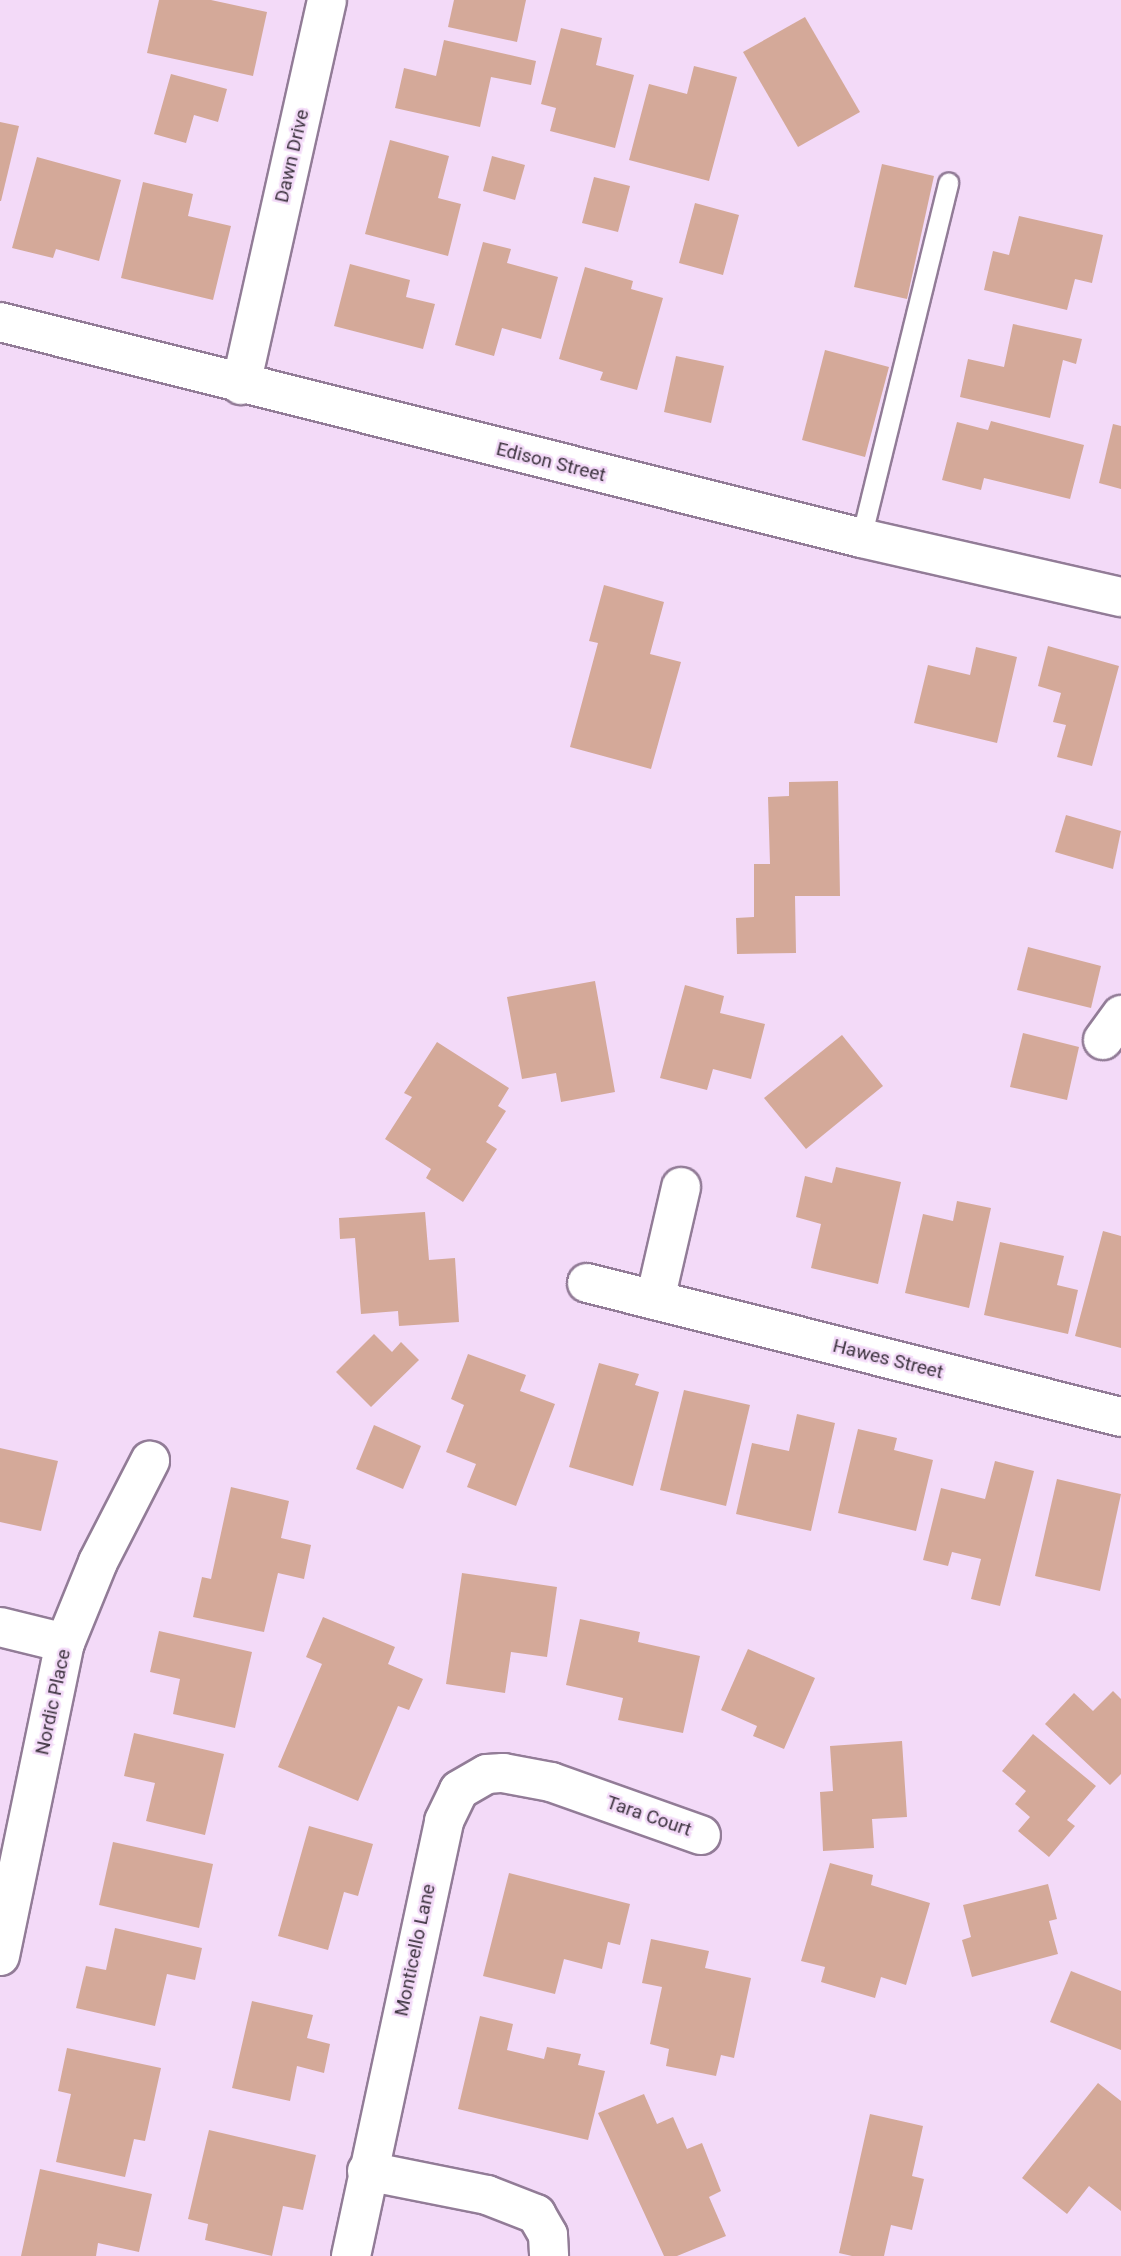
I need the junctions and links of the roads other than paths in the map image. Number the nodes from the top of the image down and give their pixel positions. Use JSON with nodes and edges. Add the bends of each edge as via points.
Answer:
{"nodes":[{"id":1,"x":327,"y":0,"type":"edge"},
{"id":2,"x":948,"y":183,"type":"dead end"},
{"id":3,"x":0,"y":322,"type":"edge"},
{"id":4,"x":242,"y":385,"type":"junction"},
{"id":5,"x":861,"y":538,"type":"junction"},
{"id":6,"x":1121,"y":597,"type":"edge"},
{"id":7,"x":681,"y":1187,"type":"dead end"},
{"id":8,"x":587,"y":1283,"type":"dead end"},
{"id":9,"x":655,"y":1300,"type":"junction"},
{"id":10,"x":1121,"y":1417,"type":"edge"},
{"id":11,"x":150,"y":1461,"type":"dead end"},
{"id":12,"x":0,"y":1627,"type":"edge"},
{"id":13,"x":65,"y":1643,"type":"junction"},
{"id":14,"x":596,"y":1798,"type":"joint"},
{"id":15,"x":701,"y":1835,"type":"dead end"},
{"id":16,"x":0,"y":1956,"type":"edge"},
{"id":17,"x":367,"y":2171,"type":"junction"},
{"id":18,"x":351,"y":2256,"type":"edge"},
{"id":19,"x":549,"y":2256,"type":"edge"}],
"edges":[{"from":1,"to":4,"type":"street","name":"Dawn Drive"},
{"from":2,"to":5,"type":"lane"},
{"from":3,"to":4,"type":"street","name":"Edison Street"},
{"from":4,"to":5,"type":"street","name":"Edison Street"},
{"from":5,"to":6,"type":"street","name":"Edison Street"},
{"from":7,"to":9,"type":"street"},
{"from":8,"to":9,"type":"street","name":"Hawes Street"},
{"from":9,"to":10,"type":"street","name":"Hawes Street"},
{"from":11,"to":13,"type":"street","name":"Nordic Place","via":[[98,1562]]},
{"from":12,"to":13,"type":"street"},
{"from":13,"to":16,"type":"street","name":"Nordic Place"},
{"from":14,"to":15,"type":"street","name":"Tara Court"},
{"from":14,"to":17,"type":"street","name":"Monticello Lane","via":[[551,1782],[503,1773],[486,1774],[459,1790],[444,1821]]},
{"from":17,"to":18,"type":"street","name":"Monticello Lane"},
{"from":17,"to":19,"type":"street","via":[[487,2195],[536,2214],[548,2235]]}]}
